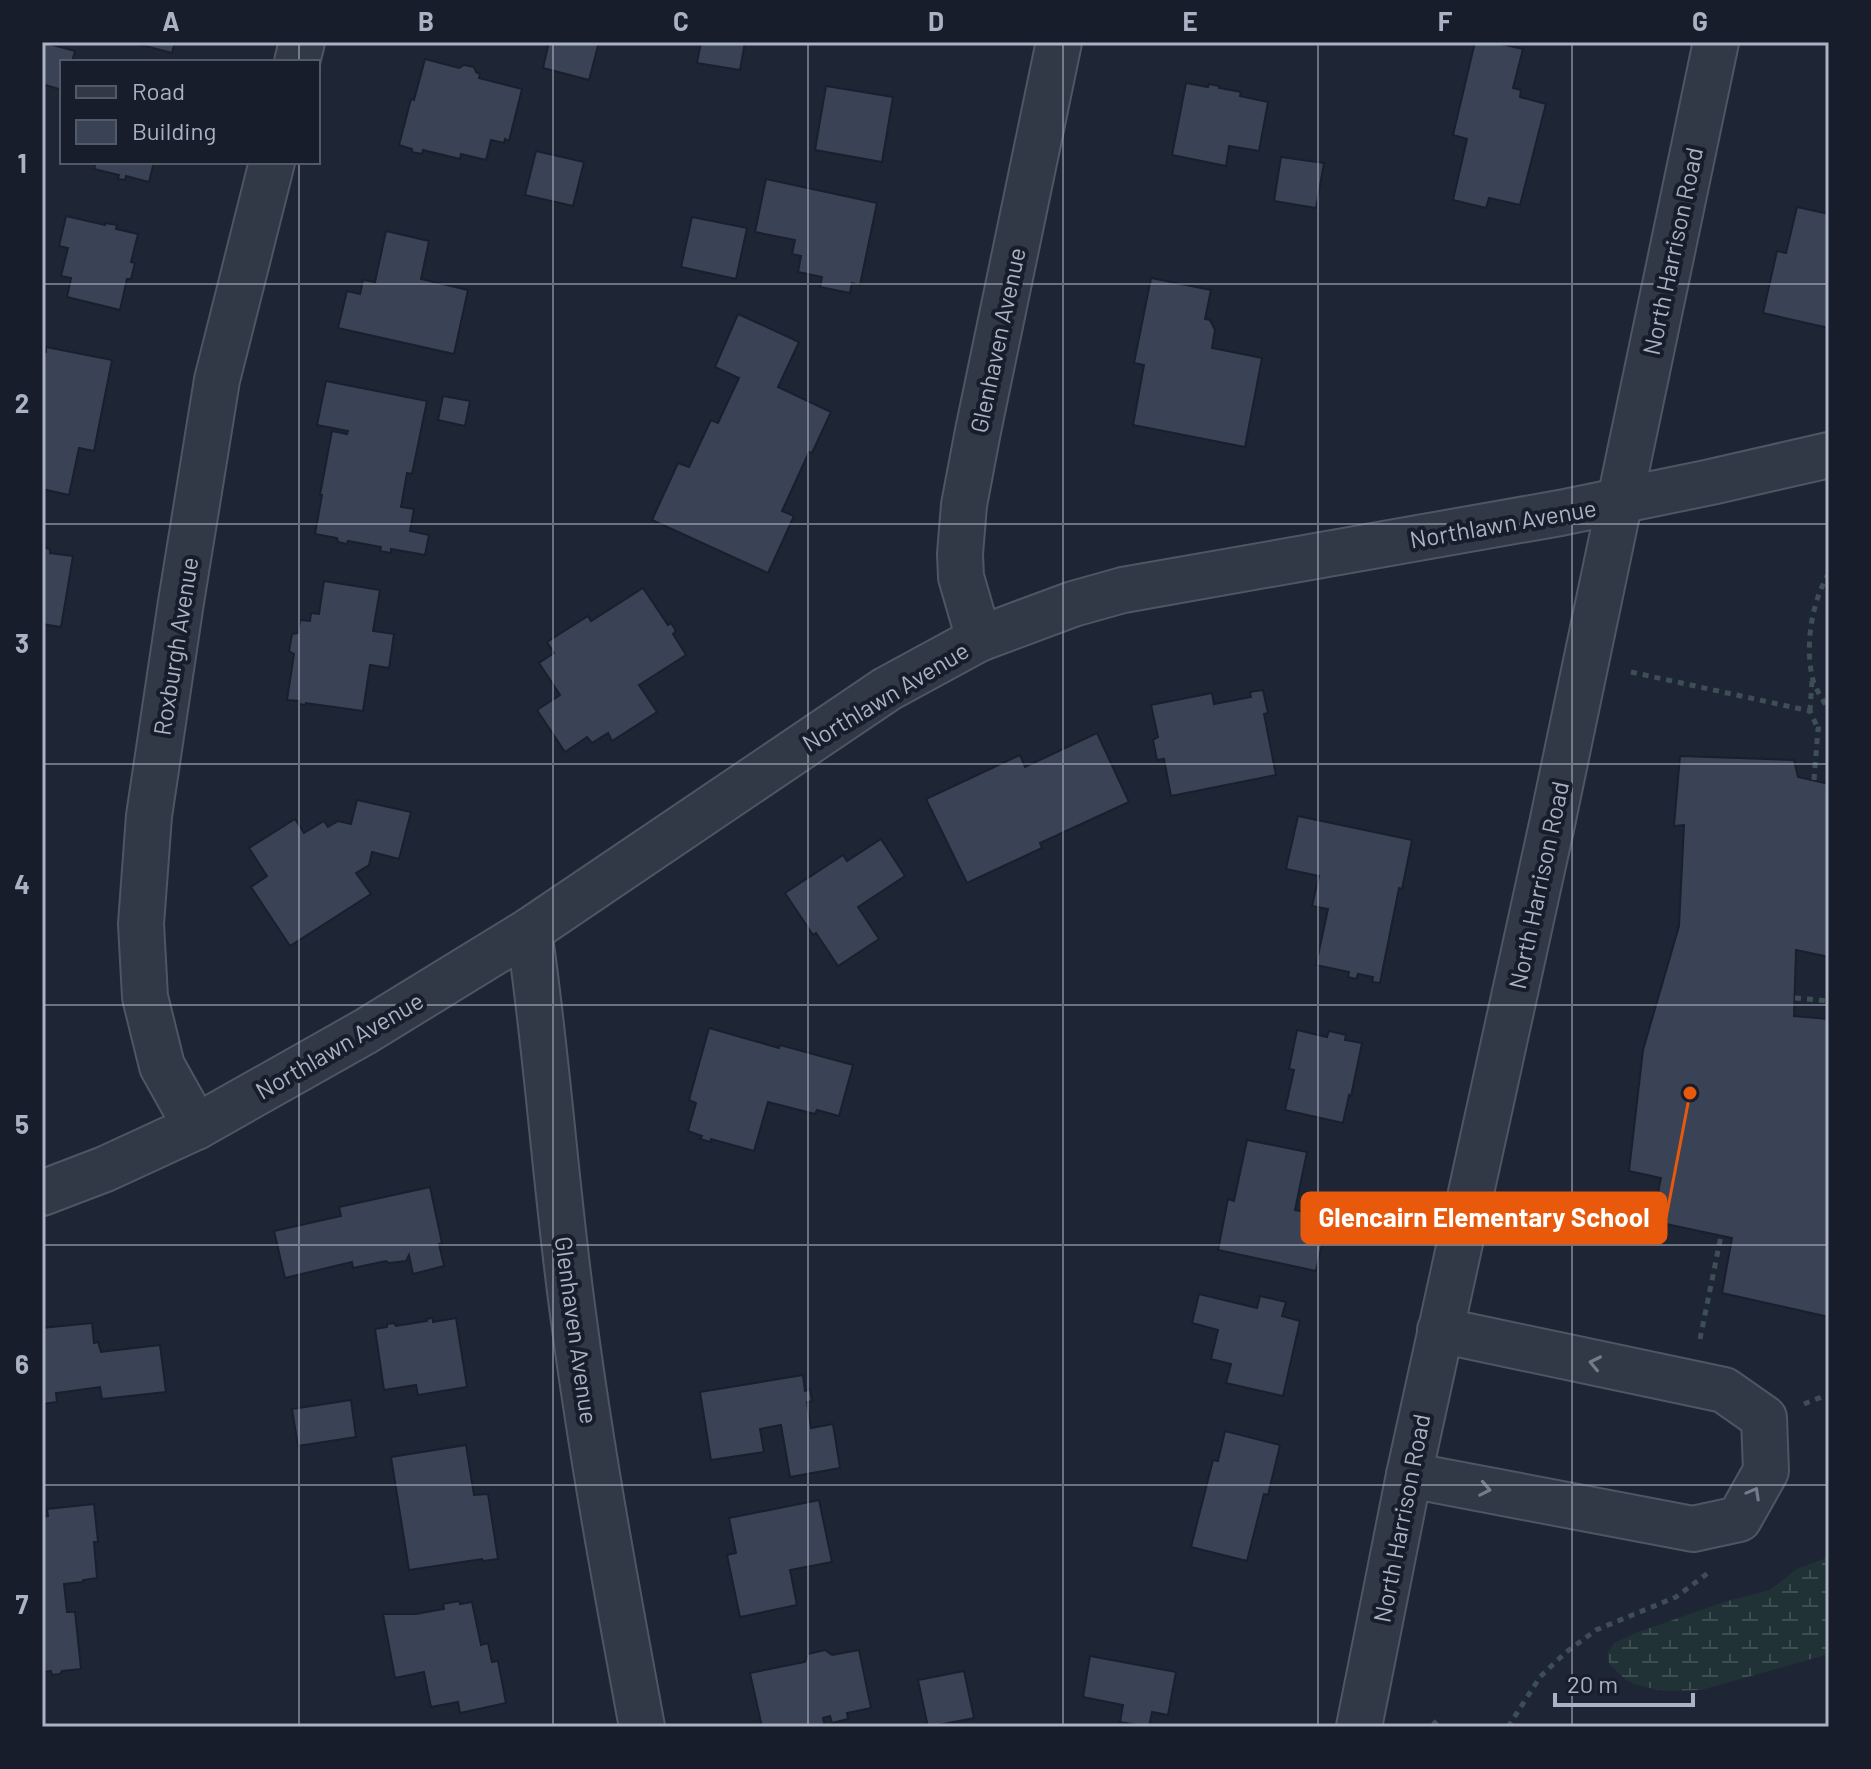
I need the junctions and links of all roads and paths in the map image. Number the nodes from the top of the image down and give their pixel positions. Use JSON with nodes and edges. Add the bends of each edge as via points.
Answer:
{"nodes":[{"id":1,"x":1059,"y":42,"type":"edge"},
{"id":2,"x":1716,"y":42,"type":"edge"},
{"id":3,"x":271,"y":164,"type":"edge"},
{"id":4,"x":1829,"y":455,"type":"edge"},
{"id":5,"x":1619,"y":501,"type":"junction"},
{"id":6,"x":1829,"y":573,"type":"edge"},
{"id":7,"x":979,"y":639,"type":"junction"},
{"id":8,"x":1631,"y":672,"type":"dead end"},
{"id":9,"x":1812,"y":678,"type":"junction"},
{"id":10,"x":1829,"y":710,"type":"edge"},
{"id":11,"x":1810,"y":711,"type":"junction"},
{"id":12,"x":1818,"y":729,"type":"junction"},
{"id":13,"x":1829,"y":730,"type":"edge"},
{"id":14,"x":1814,"y":780,"type":"dead end"},
{"id":15,"x":529,"y":931,"type":"junction"},
{"id":16,"x":1795,"y":998,"type":"dead end"},
{"id":17,"x":1829,"y":1001,"type":"edge"},
{"id":18,"x":196,"y":1127,"type":"junction"},
{"id":19,"x":42,"y":1193,"type":"edge"},
{"id":20,"x":1721,"y":1236,"type":"dead end"},
{"id":21,"x":1440,"y":1330,"type":"junction"},
{"id":22,"x":1700,"y":1340,"type":"dead end"},
{"id":23,"x":1829,"y":1394,"type":"edge"},
{"id":24,"x":1803,"y":1404,"type":"dead end"},
{"id":25,"x":1409,"y":1475,"type":"junction"},
{"id":26,"x":1433,"y":1721,"type":"dead end"},
{"id":27,"x":642,"y":1727,"type":"edge"},
{"id":28,"x":1359,"y":1727,"type":"edge"},
{"id":29,"x":1439,"y":1727,"type":"edge"}],
"edges":[{"from":1,"to":7,"type":"street","name":"Glenhaven Avenue","via":[[964,505],[961,577]]},
{"from":2,"to":5,"type":"street","name":"North Harrison Road"},
{"from":3,"to":18,"type":"street","name":"Roxburgh Avenue","via":[[217,380],[151,801],[143,893],[145,997],[162,1066]]},
{"from":4,"to":5,"type":"street","name":"Northlawn Avenue"},
{"from":5,"to":7,"type":"street","name":"Northlawn Avenue","via":[[1123,590]]},
{"from":5,"to":21,"type":"street","name":"North Harrison Road"},
{"from":6,"to":9,"type":"path","via":[[1809,632]]},
{"from":7,"to":15,"type":"street","name":"Northlawn Avenue","via":[[887,689]]},
{"from":8,"to":11,"type":"path"},
{"from":9,"to":10,"type":"path"},
{"from":9,"to":11,"type":"path"},
{"from":11,"to":12,"type":"path"},
{"from":12,"to":13,"type":"path"},
{"from":12,"to":14,"type":"path"},
{"from":15,"to":18,"type":"street","name":"Northlawn Avenue"},
{"from":15,"to":27,"type":"street","name":"Glenhaven Avenue","via":[[573,1320]]},
{"from":16,"to":17,"type":"path"},
{"from":18,"to":19,"type":"street","name":"Northlawn Avenue"},
{"from":20,"to":22,"type":"path"},
{"from":21,"to":25,"type":"street","name":"North Harrison Road"},
{"from":25,"to":21,"type":"street","one_way":true,"via":[[1693,1529],[1739,1519],[1766,1471],[1764,1418],[1724,1390]]},
{"from":23,"to":24,"type":"path"},
{"from":25,"to":28,"type":"street","name":"North Harrison Road"},
{"from":26,"to":29,"type":"path"}]}
